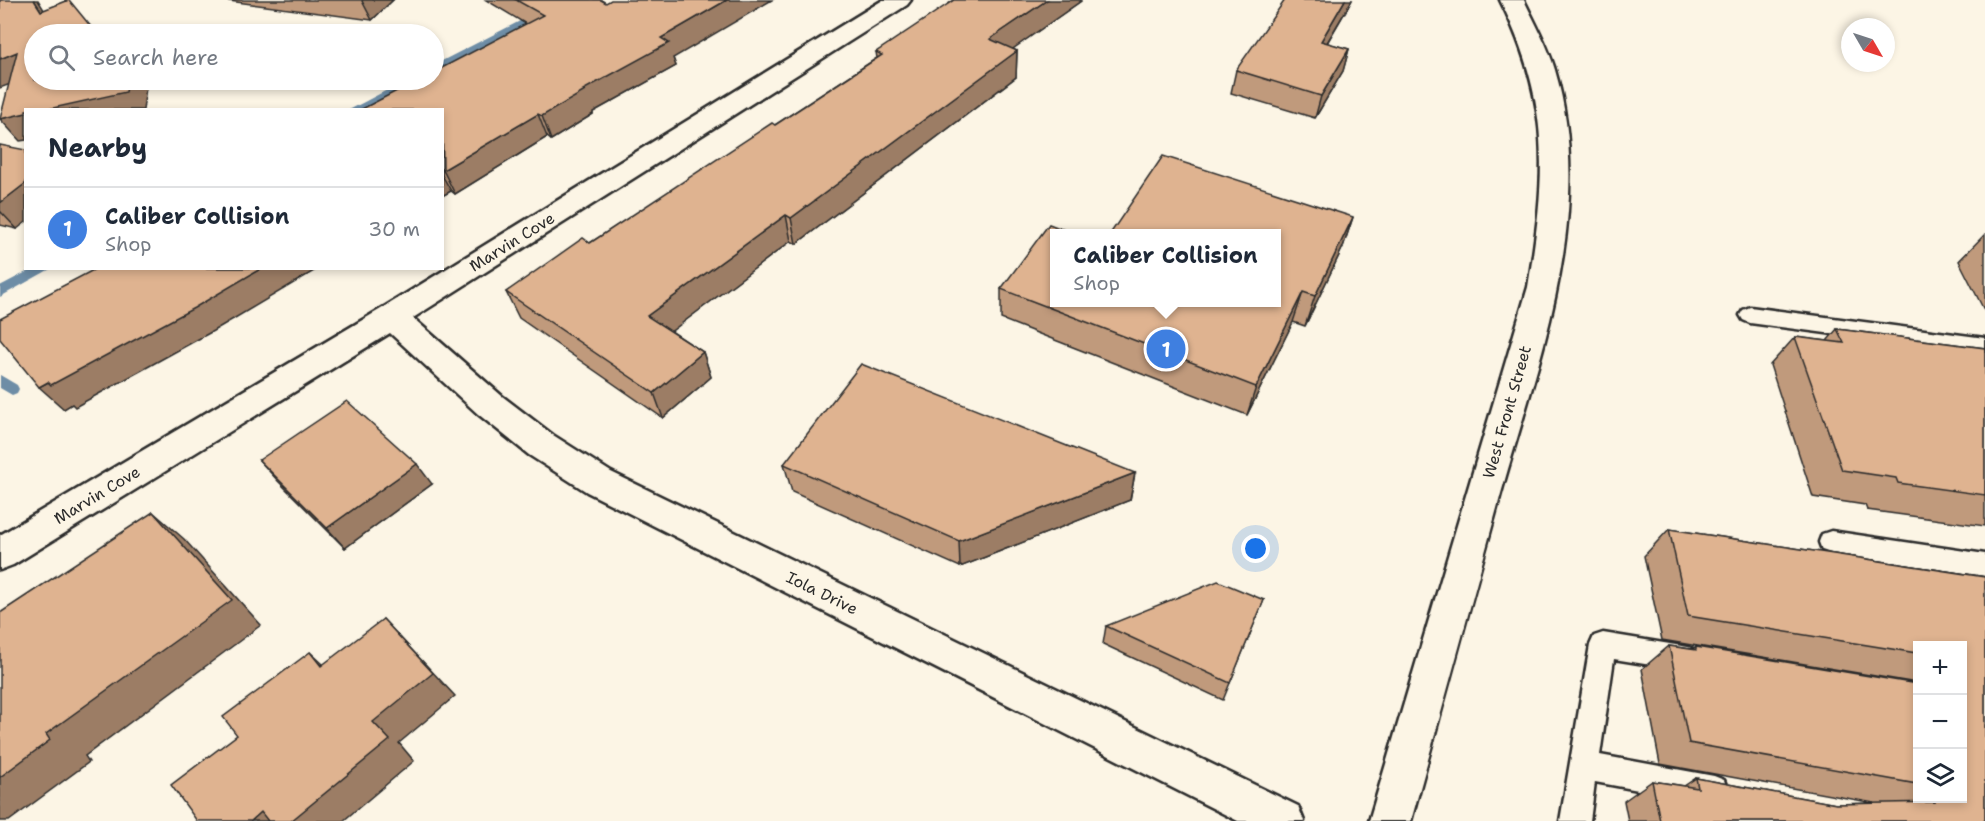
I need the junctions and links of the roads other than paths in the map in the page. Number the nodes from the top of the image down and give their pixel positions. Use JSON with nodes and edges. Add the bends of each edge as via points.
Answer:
{"nodes":[{"id":1,"x":898,"y":0,"type":"edge"},
{"id":2,"x":1512,"y":0,"type":"edge"},
{"id":3,"x":1750,"y":315,"type":"dead end"},
{"id":4,"x":392,"y":317,"type":"junction"},
{"id":5,"x":1985,"y":346,"type":"edge"},
{"id":6,"x":1831,"y":542,"type":"dead end"},
{"id":7,"x":0,"y":554,"type":"edge"},
{"id":8,"x":1985,"y":565,"type":"edge"},
{"id":9,"x":1708,"y":663,"type":"edge"},
{"id":10,"x":1584,"y":766,"type":"junction"},
{"id":11,"x":1736,"y":795,"type":"edge"},
{"id":12,"x":1283,"y":821,"type":"edge"},
{"id":13,"x":1390,"y":821,"type":"edge"},
{"id":14,"x":1575,"y":821,"type":"edge"}],
"edges":[{"from":1,"to":4,"type":"street","name":"Marvin Cove"},
{"from":2,"to":13,"type":"street","name":"West Front Street","via":[[1537,55],[1553,110],[1557,158],[1555,218],[1543,287]]},
{"from":3,"to":5,"type":"lane"},
{"from":4,"to":7,"type":"street","name":"Marvin Cove"},
{"from":4,"to":12,"type":"street","name":"Iola Drive","via":[[490,405],[541,445],[599,482]]},
{"from":6,"to":8,"type":"lane"},
{"from":9,"to":10,"type":"lane","via":[[1603,645]]},
{"from":10,"to":11,"type":"lane"},
{"from":10,"to":14,"type":"lane"}]}
